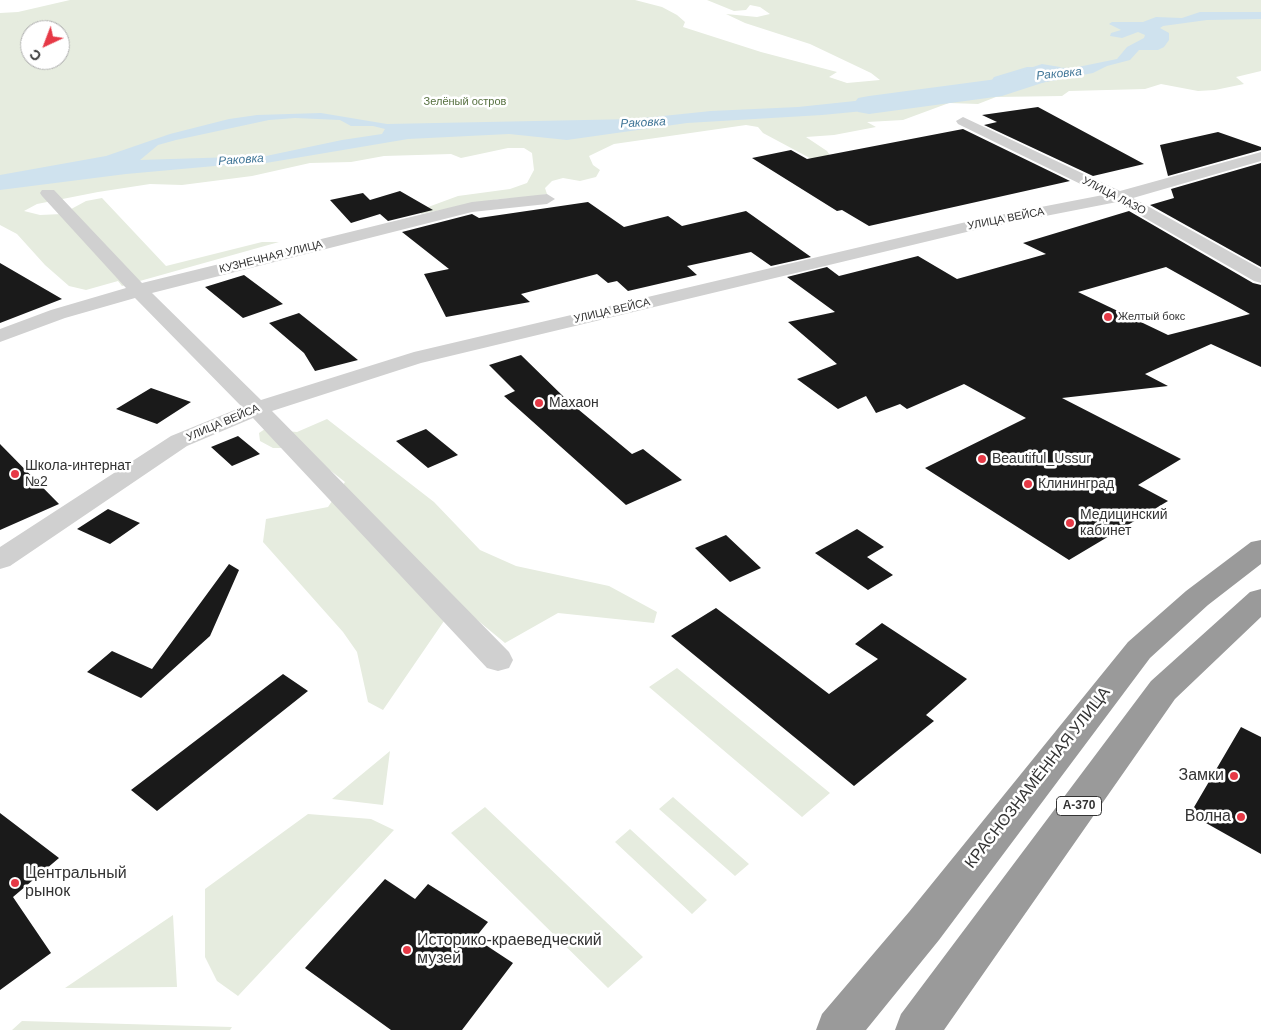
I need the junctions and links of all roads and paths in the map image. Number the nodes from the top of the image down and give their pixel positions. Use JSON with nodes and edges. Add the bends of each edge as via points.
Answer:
{"nodes":[{"id":1,"x":963,"y":121,"type":"dead end"},
{"id":2,"x":1261,"y":156,"type":"edge"},
{"id":3,"x":48,"y":193,"type":"dead end"},
{"id":4,"x":1119,"y":197,"type":"junction"},
{"id":5,"x":547,"y":199,"type":"dead end"},
{"id":6,"x":1261,"y":277,"type":"edge"},
{"id":7,"x":138,"y":290,"type":"junction"},
{"id":8,"x":0,"y":336,"type":"edge"},
{"id":9,"x":257,"y":409,"type":"junction"},
{"id":10,"x":1261,"y":549,"type":"edge"},
{"id":11,"x":0,"y":560,"type":"edge"},
{"id":12,"x":1261,"y":599,"type":"edge"},
{"id":13,"x":498,"y":660,"type":"dead end"},
{"id":14,"x":838,"y":1030,"type":"edge"},
{"id":15,"x":917,"y":1030,"type":"edge"}],
"edges":[{"from":1,"to":4,"type":"street","name":"УЛИЦА ЛАЗО"},
{"from":2,"to":4,"type":"street","name":"УЛИЦА ВЕЙСА"},
{"from":3,"to":7,"type":"street"},
{"from":4,"to":6,"type":"street","name":"УЛИЦА ЛАЗО"},
{"from":4,"to":9,"type":"street","name":"УЛИЦА ВЕЙСА","via":[[979,224],[414,358]]},
{"from":5,"to":7,"type":"street","name":"КУЗНЕЧНАЯ УЛИЦА","via":[[472,207]]},
{"from":7,"to":8,"type":"street","name":"КУЗНЕЧНАЯ УЛИЦА","via":[[58,314]]},
{"from":7,"to":9,"type":"street"},
{"from":9,"to":11,"type":"street","name":"УЛИЦА ВЕЙСА","via":[[179,441]]},
{"from":9,"to":13,"type":"street"},
{"from":10,"to":14,"type":"highway","name":"КРАСНОЗНАМЁННАЯ УЛИЦА","via":[[1197,598],[1139,650],[924,926]]},
{"from":12,"to":15,"type":"highway","number":"А-370","via":[[1163,690]]}]}
